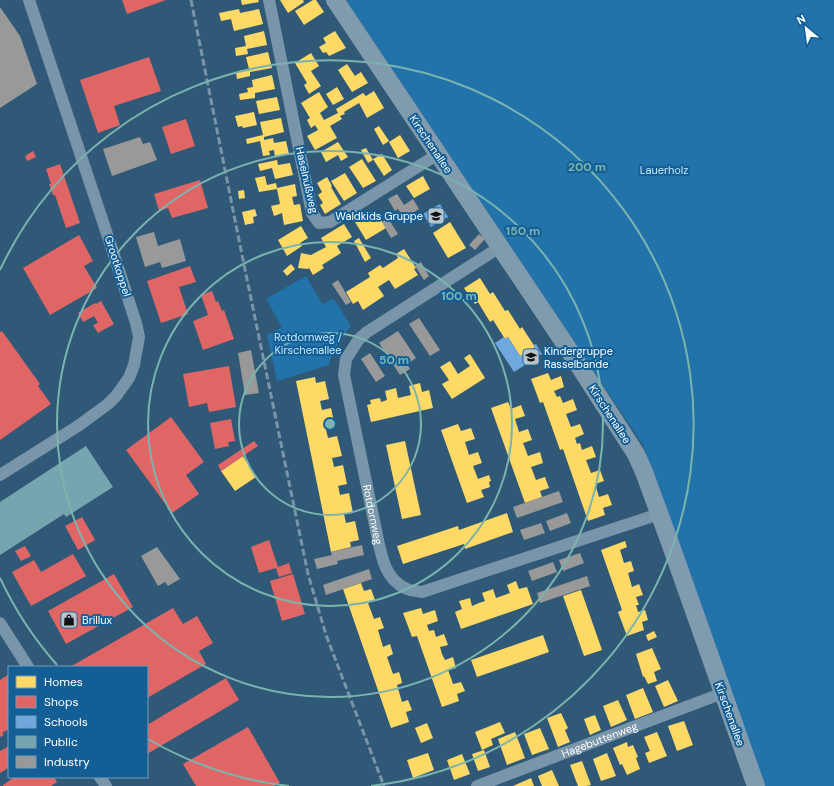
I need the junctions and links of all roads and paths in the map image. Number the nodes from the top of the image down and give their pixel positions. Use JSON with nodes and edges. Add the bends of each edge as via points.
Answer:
{"nodes":[{"id":1,"x":29,"y":0,"type":"edge"},
{"id":2,"x":269,"y":0,"type":"edge"},
{"id":3,"x":335,"y":0,"type":"edge"},
{"id":4,"x":438,"y":154,"type":"junction"},
{"id":5,"x":500,"y":247,"type":"junction"},
{"id":6,"x":0,"y":475,"type":"edge"},
{"id":7,"x":659,"y":514,"type":"junction"},
{"id":8,"x":0,"y":624,"type":"edge"},
{"id":9,"x":27,"y":666,"type":"edge"},
{"id":10,"x":723,"y":693,"type":"junction"},
{"id":11,"x":476,"y":786,"type":"edge"},
{"id":12,"x":756,"y":786,"type":"edge"}],
"edges":[{"from":1,"to":6,"type":"street","name":"Grootkoppel","via":[[139,337],[129,378],[108,404]]},
{"from":2,"to":4,"type":"street","name":"Haselnußweg","via":[[312,213],[318,224],[330,222]]},
{"from":3,"to":4,"type":"street","name":"Kirschenallee"},
{"from":4,"to":5,"type":"street","name":"Kirschenallee"},
{"from":5,"to":7,"type":"street","name":"Kirschenallee","via":[[634,450]]},
{"from":5,"to":7,"type":"street","name":"Rotdornweg","via":[[367,332],[359,339],[346,359],[344,375],[386,568],[401,586],[422,592]]},
{"from":7,"to":10,"type":"street","name":"Kirschenallee"},
{"from":8,"to":9,"type":"street"},
{"from":10,"to":11,"type":"street","name":"Hagebuttenweg"},
{"from":10,"to":12,"type":"street","name":"Kirschenallee"}]}
